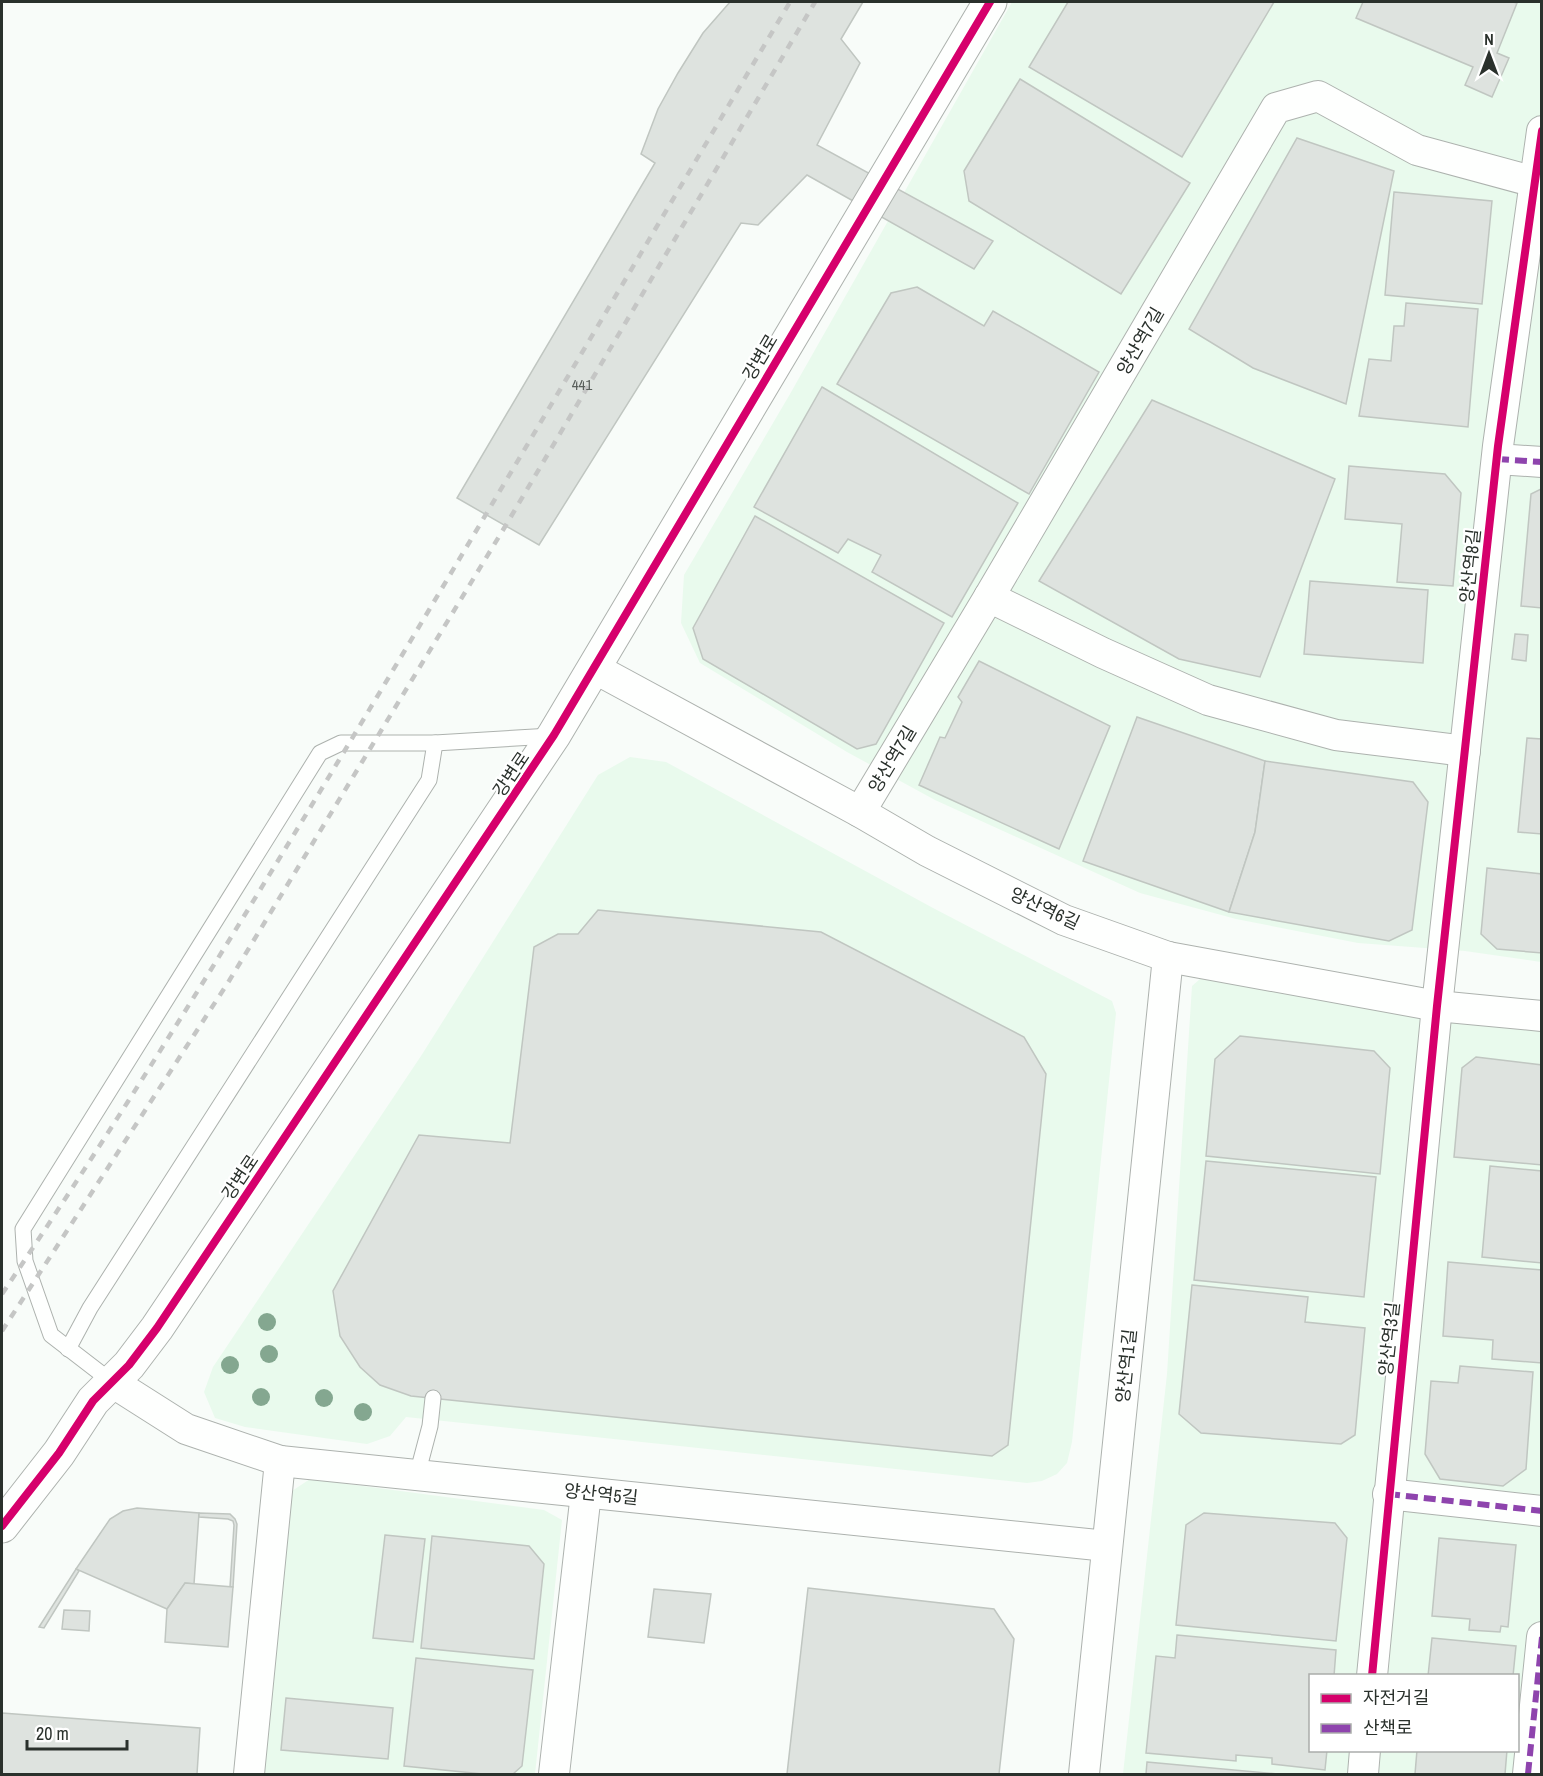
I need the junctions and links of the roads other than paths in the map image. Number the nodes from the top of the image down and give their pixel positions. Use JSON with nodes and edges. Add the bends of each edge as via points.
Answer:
{"nodes":[{"id":1,"x":990,"y":2,"type":"edge"},
{"id":2,"x":1542,"y":131,"type":"edge"},
{"id":3,"x":1535,"y":182,"type":"junction"},
{"id":4,"x":1497,"y":459,"type":"junction"},
{"id":5,"x":1542,"y":462,"type":"edge"},
{"id":6,"x":989,"y":597,"type":"junction"},
{"id":7,"x":594,"y":668,"type":"junction"},
{"id":8,"x":554,"y":735,"type":"junction"},
{"id":9,"x":435,"y":742,"type":"junction"},
{"id":10,"x":1465,"y":751,"type":"junction"},
{"id":11,"x":860,"y":812,"type":"junction"},
{"id":12,"x":1168,"y":957,"type":"junction"},
{"id":13,"x":1437,"y":1006,"type":"junction"},
{"id":14,"x":1542,"y":1016,"type":"edge"},
{"id":15,"x":68,"y":1349,"type":"junction"},
{"id":16,"x":112,"y":1382,"type":"junction"},
{"id":17,"x":433,"y":1398,"type":"dead end"},
{"id":18,"x":280,"y":1461,"type":"junction"},
{"id":19,"x":417,"y":1475,"type":"junction"},
{"id":20,"x":586,"y":1493,"type":"junction"},
{"id":21,"x":1389,"y":1494,"type":"junction"},
{"id":22,"x":1542,"y":1511,"type":"edge"},
{"id":23,"x":2,"y":1526,"type":"edge"},
{"id":24,"x":1107,"y":1546,"type":"junction"},
{"id":25,"x":1542,"y":1637,"type":"edge"},
{"id":26,"x":1372,"y":1674,"type":"edge"},
{"id":27,"x":1365,"y":1752,"type":"edge"},
{"id":28,"x":249,"y":1774,"type":"edge"},
{"id":29,"x":554,"y":1774,"type":"edge"},
{"id":30,"x":1084,"y":1774,"type":"edge"},
{"id":31,"x":1363,"y":1774,"type":"edge"},
{"id":32,"x":1528,"y":1774,"type":"edge"}],
"edges":[{"from":1,"to":7,"type":"street","name":"강변로"},
{"from":2,"to":3,"type":"street","name":"양산역8길"},
{"from":3,"to":4,"type":"street","name":"양산역8길"},
{"from":3,"to":6,"type":"street","name":"양산역7길","via":[[1417,150],[1318,96],[1276,108]]},
{"from":4,"to":5,"type":"street"},
{"from":4,"to":10,"type":"street","name":"양산역8길"},
{"from":6,"to":10,"type":"street","via":[[1208,700],[1336,735]]},
{"from":6,"to":11,"type":"street","name":"양산역7길"},
{"from":7,"to":8,"type":"street","name":"강변로"},
{"from":7,"to":11,"type":"street","name":"양산역6길"},
{"from":8,"to":9,"type":"lane"},
{"from":8,"to":16,"type":"street","name":"강변로","via":[[157,1328]]},
{"from":9,"to":15,"type":"lane","via":[[429,780],[90,1308]]},
{"from":9,"to":15,"type":"lane","via":[[341,743],[320,753],[23,1230],[25,1261],[51,1335]]},
{"from":10,"to":13,"type":"street","name":"양산역8길"},
{"from":11,"to":12,"type":"street","name":"양산역6길","via":[[1064,920]]},
{"from":12,"to":13,"type":"street","name":"양산역6길"},
{"from":12,"to":24,"type":"street","name":"양산역1길"},
{"from":13,"to":14,"type":"street","name":"양산역6길"},
{"from":13,"to":21,"type":"street","name":"양산역3길"},
{"from":15,"to":16,"type":"lane"},
{"from":16,"to":18,"type":"street","name":"양산역5길","via":[[186,1430]]},
{"from":16,"to":23,"type":"street","name":"강변로","via":[[93,1401],[59,1453]]},
{"from":17,"to":19,"type":"lane"},
{"from":18,"to":19,"type":"street","name":"양산역5길"},
{"from":18,"to":28,"type":"street"},
{"from":19,"to":20,"type":"street","name":"양산역5길"},
{"from":20,"to":24,"type":"street","name":"양산역5길"},
{"from":20,"to":29,"type":"street"},
{"from":21,"to":22,"type":"street"},
{"from":21,"to":26,"type":"street","name":"양산역3길"},
{"from":24,"to":30,"type":"street","name":"양산역1길"},
{"from":25,"to":32,"type":"street"},
{"from":27,"to":31,"type":"street"}]}
